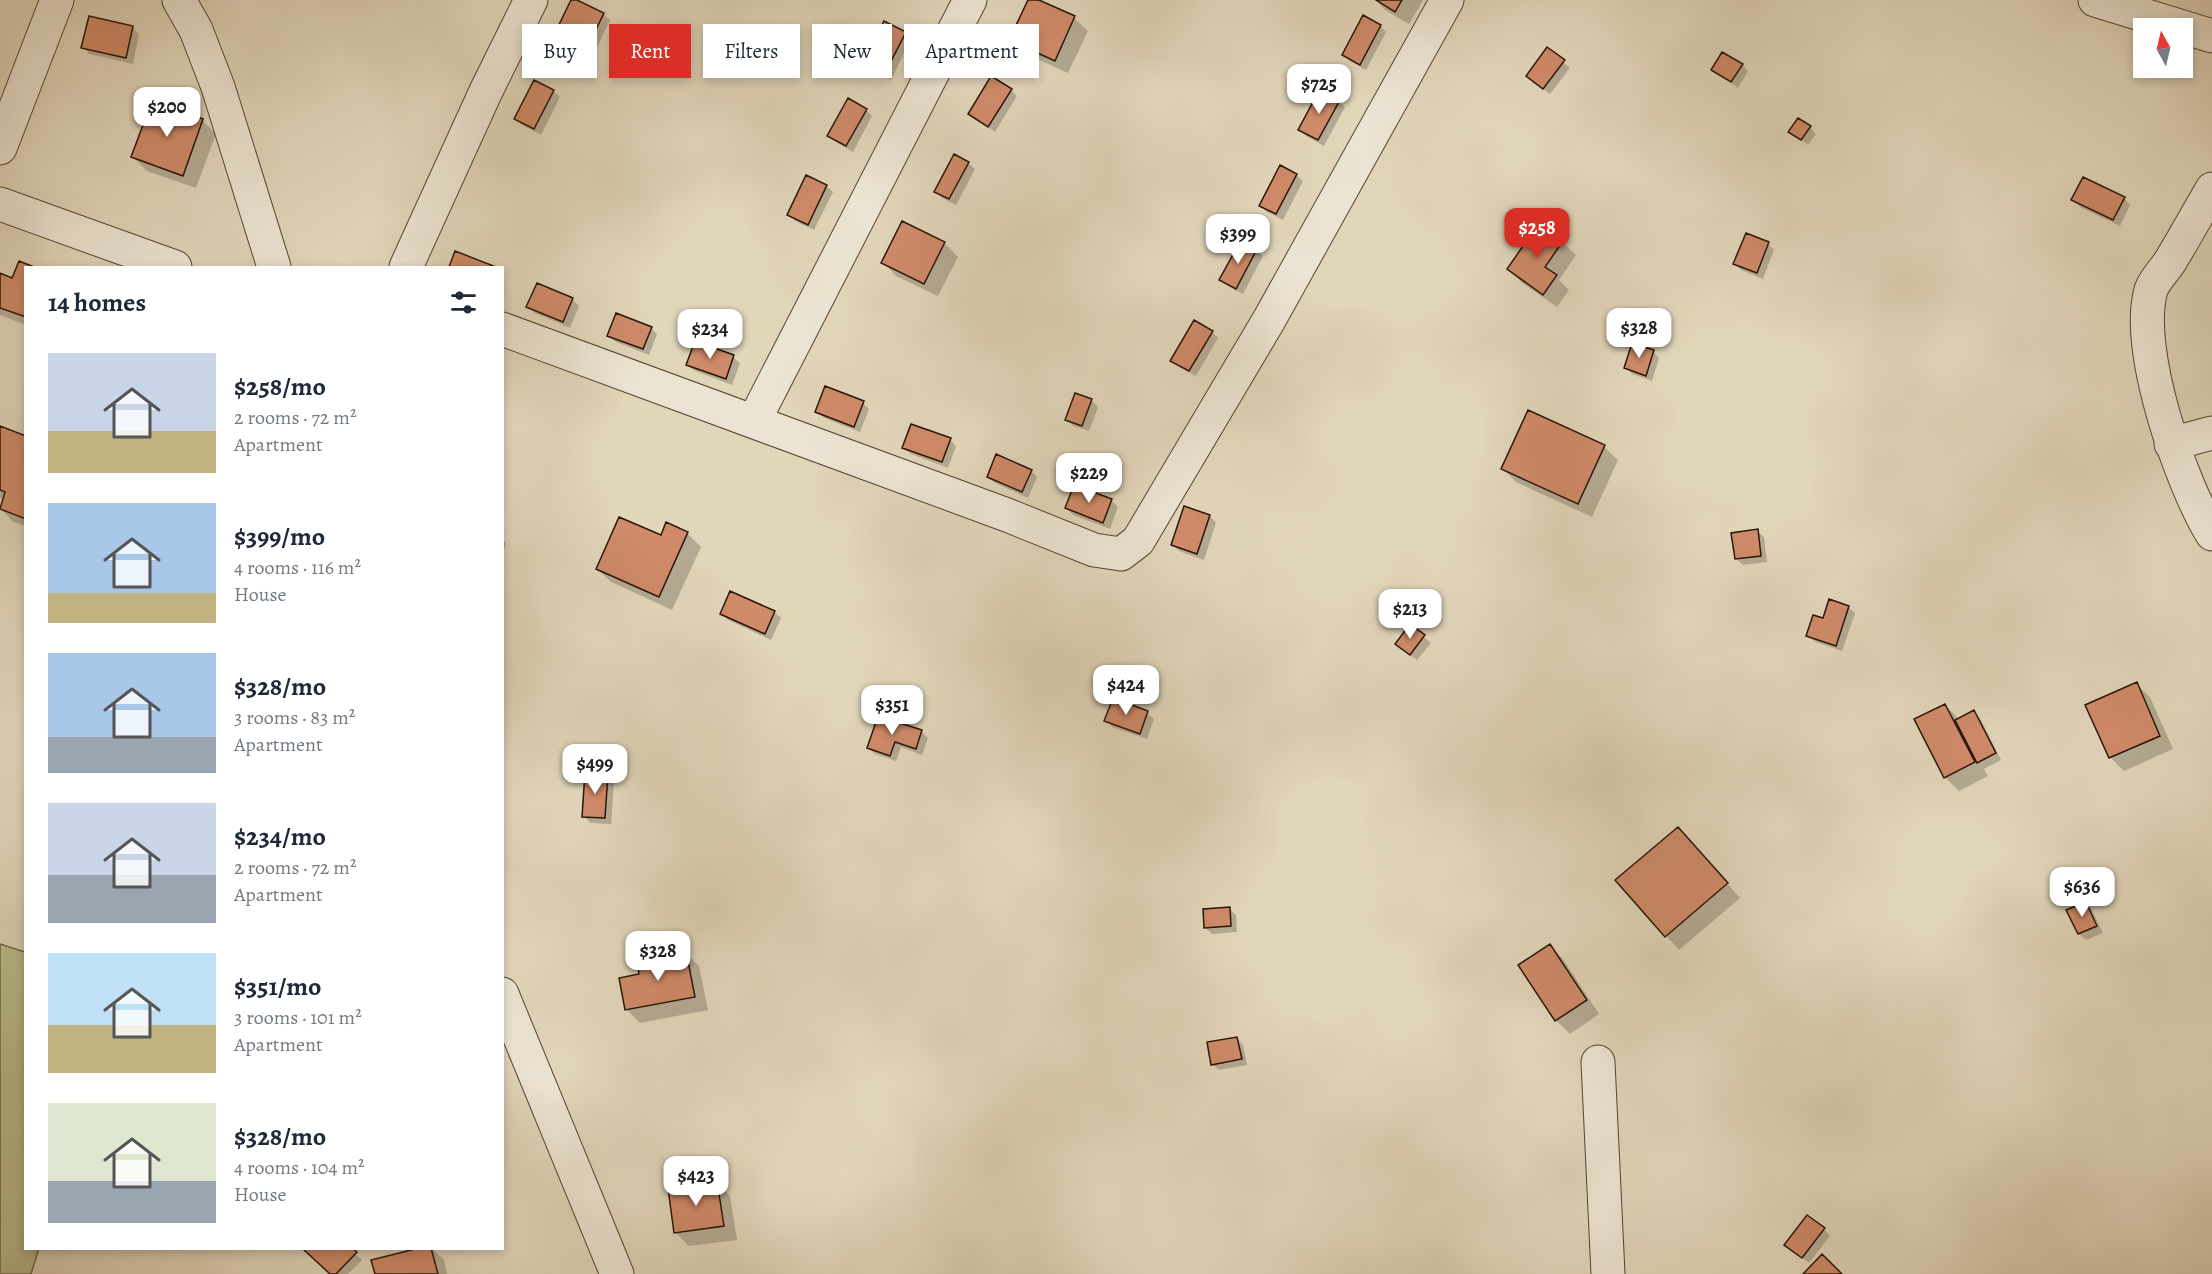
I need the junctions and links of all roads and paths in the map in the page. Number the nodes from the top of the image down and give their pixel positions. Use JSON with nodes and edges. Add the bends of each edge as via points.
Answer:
{"nodes":[{"id":1,"x":57,"y":0,"type":"edge"},
{"id":2,"x":179,"y":0,"type":"edge"},
{"id":3,"x":531,"y":0,"type":"edge"},
{"id":4,"x":970,"y":0,"type":"edge"},
{"id":5,"x":1447,"y":0,"type":"edge"},
{"id":6,"x":2095,"y":0,"type":"edge"},
{"id":7,"x":2212,"y":36,"type":"edge"},
{"id":8,"x":0,"y":148,"type":"edge"},
{"id":9,"x":2212,"y":189,"type":"edge"},
{"id":10,"x":0,"y":204,"type":"edge"},
{"id":11,"x":172,"y":266,"type":"edge"},
{"id":12,"x":274,"y":266,"type":"edge"},
{"id":13,"x":406,"y":266,"type":"edge"},
{"id":14,"x":504,"y":330,"type":"edge"},
{"id":15,"x":754,"y":421,"type":"junction"},
{"id":16,"x":2212,"y":433,"type":"edge"},
{"id":17,"x":2171,"y":444,"type":"junction"},
{"id":18,"x":2212,"y":534,"type":"edge"},
{"id":19,"x":504,"y":999,"type":"edge"},
{"id":20,"x":1598,"y":1062,"type":"dead end"},
{"id":21,"x":618,"y":1274,"type":"edge"},
{"id":22,"x":1608,"y":1274,"type":"edge"}],
"edges":[{"from":1,"to":8,"type":"street"},
{"from":2,"to":12,"type":"street","via":[[196,30],[218,87]]},
{"from":3,"to":13,"type":"street"},
{"from":4,"to":15,"type":"street"},
{"from":5,"to":15,"type":"street","via":[[1269,320],[1138,541],[1121,554],[1094,550]]},
{"from":6,"to":7,"type":"street"},
{"from":9,"to":17,"type":"street","via":[[2151,288],[2151,360]]},
{"from":10,"to":11,"type":"street"},
{"from":14,"to":15,"type":"street"},
{"from":16,"to":17,"type":"street"},
{"from":17,"to":18,"type":"street"},
{"from":19,"to":21,"type":"street"},
{"from":20,"to":22,"type":"street"}]}
